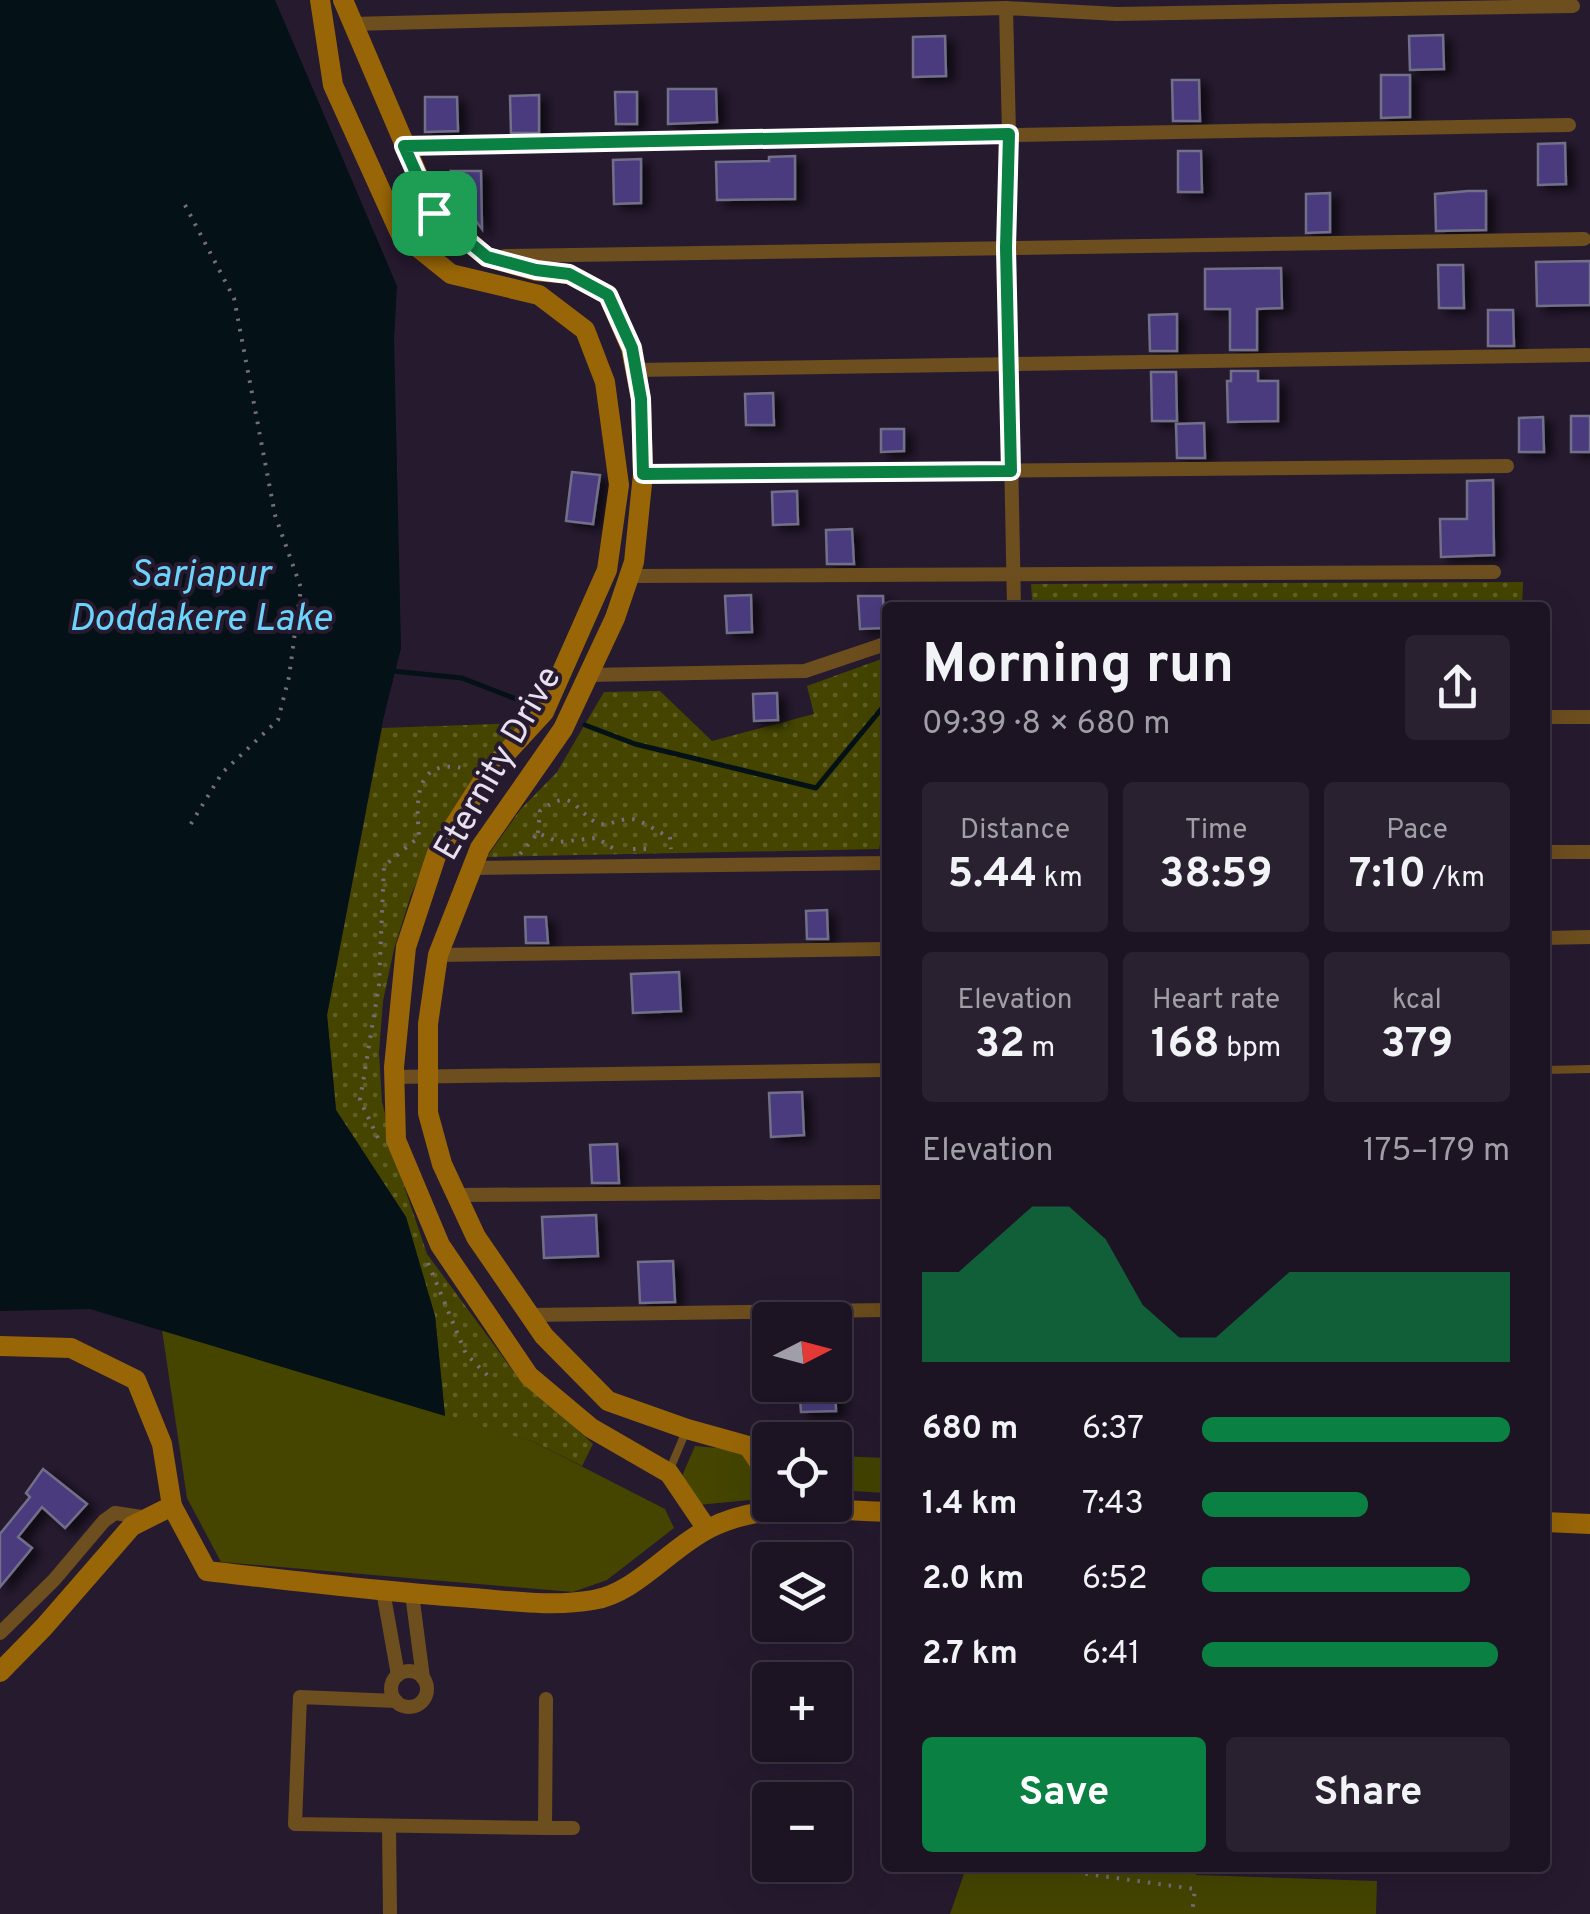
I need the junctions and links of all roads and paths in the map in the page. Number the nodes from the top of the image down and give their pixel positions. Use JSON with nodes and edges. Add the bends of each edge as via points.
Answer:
{"nodes":[{"id":1,"x":320,"y":0,"type":"edge"},
{"id":2,"x":343,"y":0,"type":"edge"},
{"id":3,"x":974,"y":0,"type":"edge"},
{"id":4,"x":1032,"y":0,"type":"edge"},
{"id":5,"x":1140,"y":0,"type":"edge"},
{"id":6,"x":1573,"y":6,"type":"dead end"},
{"id":7,"x":1006,"y":8,"type":"junction"},
{"id":8,"x":1117,"y":14,"type":"junction"},
{"id":9,"x":351,"y":24,"type":"junction"},
{"id":10,"x":1569,"y":125,"type":"dead end"},
{"id":11,"x":1009,"y":134,"type":"junction"},
{"id":12,"x":404,"y":146,"type":"junction"},
{"id":13,"x":185,"y":205,"type":"dead end"},
{"id":14,"x":1584,"y":239,"type":"dead end"},
{"id":15,"x":1006,"y":248,"type":"junction"},
{"id":16,"x":487,"y":257,"type":"junction"},
{"id":17,"x":1588,"y":355,"type":"edge"},
{"id":18,"x":1009,"y":364,"type":"junction"},
{"id":19,"x":636,"y":370,"type":"junction"},
{"id":20,"x":1507,"y":466,"type":"dead end"},
{"id":21,"x":1011,"y":471,"type":"junction"},
{"id":22,"x":643,"y":474,"type":"junction"},
{"id":23,"x":1494,"y":572,"type":"dead end"},
{"id":24,"x":1013,"y":574,"type":"junction"},
{"id":25,"x":630,"y":576,"type":"junction"},
{"id":26,"x":1014,"y":602,"type":"edge"},
{"id":27,"x":882,"y":645,"type":"edge"},
{"id":28,"x":588,"y":675,"type":"junction"},
{"id":29,"x":1590,"y":716,"type":"edge"},
{"id":30,"x":1550,"y":717,"type":"edge"},
{"id":31,"x":190,"y":827,"type":"dead end"},
{"id":32,"x":538,"y":833,"type":"junction"},
{"id":33,"x":1550,"y":852,"type":"edge"},
{"id":34,"x":1590,"y":852,"type":"edge"},
{"id":35,"x":882,"y":863,"type":"edge"},
{"id":36,"x":473,"y":868,"type":"junction"},
{"id":37,"x":514,"y":868,"type":"junction"},
{"id":38,"x":1590,"y":937,"type":"edge"},
{"id":39,"x":1550,"y":938,"type":"edge"},
{"id":40,"x":882,"y":949,"type":"edge"},
{"id":41,"x":438,"y":955,"type":"junction"},
{"id":42,"x":1590,"y":1069,"type":"edge"},
{"id":43,"x":882,"y":1070,"type":"edge"},
{"id":44,"x":1550,"y":1070,"type":"edge"},
{"id":45,"x":428,"y":1076,"type":"junction"},
{"id":46,"x":394,"y":1077,"type":"junction"},
{"id":47,"x":882,"y":1192,"type":"edge"},
{"id":48,"x":456,"y":1194,"type":"junction"},
{"id":49,"x":882,"y":1310,"type":"edge"},
{"id":50,"x":529,"y":1315,"type":"junction"},
{"id":51,"x":0,"y":1346,"type":"edge"},
{"id":52,"x":687,"y":1429,"type":"junction"},
{"id":53,"x":752,"y":1452,"type":"edge"},
{"id":54,"x":669,"y":1473,"type":"junction"},
{"id":55,"x":172,"y":1506,"type":"junction"},
{"id":56,"x":852,"y":1511,"type":"edge"},
{"id":57,"x":882,"y":1512,"type":"edge"},
{"id":58,"x":752,"y":1513,"type":"edge"},
{"id":59,"x":148,"y":1518,"type":"junction"},
{"id":60,"x":1550,"y":1522,"type":"edge"},
{"id":61,"x":1590,"y":1524,"type":"edge"},
{"id":62,"x":707,"y":1529,"type":"junction"},
{"id":63,"x":382,"y":1591,"type":"junction"},
{"id":64,"x":412,"y":1594,"type":"junction"},
{"id":65,"x":2,"y":1627,"type":"edge"},
{"id":66,"x":0,"y":1672,"type":"edge"},
{"id":67,"x":398,"y":1675,"type":"junction"},
{"id":68,"x":423,"y":1678,"type":"junction"},
{"id":69,"x":546,"y":1699,"type":"dead end"},
{"id":70,"x":396,"y":1701,"type":"junction"},
{"id":71,"x":389,"y":1827,"type":"junction"},
{"id":72,"x":545,"y":1828,"type":"junction"},
{"id":73,"x":573,"y":1828,"type":"dead end"},
{"id":74,"x":1080,"y":1872,"type":"edge"},
{"id":75,"x":390,"y":1914,"type":"edge"},
{"id":76,"x":1192,"y":1914,"type":"edge"}],
"edges":[{"from":1,"to":46,"type":"street","name":"Eternity Drive","via":[[333,84],[400,233],[451,274],[540,295],[584,330],[605,382],[619,486],[606,570],[544,712],[488,773],[437,853],[406,947]]},
{"from":2,"to":9,"type":"street","name":"Eternity Drive"},
{"from":3,"to":7,"type":"street"},
{"from":4,"to":7,"type":"street"},
{"from":5,"to":8,"type":"street"},
{"from":6,"to":8,"type":"street"},
{"from":7,"to":8,"type":"street"},
{"from":7,"to":9,"type":"street"},
{"from":7,"to":11,"type":"street"},
{"from":9,"to":12,"type":"street","name":"Eternity Drive"},
{"from":10,"to":11,"type":"street"},
{"from":11,"to":12,"type":"street"},
{"from":11,"to":15,"type":"street"},
{"from":12,"to":16,"type":"street","name":"Eternity Drive","via":[[434,213]]},
{"from":13,"to":31,"type":"path","via":[[234,298],[275,515],[301,588],[278,720],[222,773]]},
{"from":14,"to":15,"type":"street"},
{"from":15,"to":16,"type":"street"},
{"from":15,"to":18,"type":"street"},
{"from":16,"to":19,"type":"street","name":"Eternity Drive","via":[[569,274],[608,295]]},
{"from":17,"to":18,"type":"street"},
{"from":18,"to":19,"type":"street"},
{"from":18,"to":21,"type":"street"},
{"from":19,"to":22,"type":"street","name":"Eternity Drive"},
{"from":20,"to":21,"type":"street"},
{"from":21,"to":22,"type":"street"},
{"from":21,"to":24,"type":"street"},
{"from":22,"to":25,"type":"street","name":"Eternity Drive"},
{"from":23,"to":24,"type":"street"},
{"from":24,"to":25,"type":"street"},
{"from":24,"to":26,"type":"street"},
{"from":25,"to":28,"type":"street","name":"Eternity Drive"},
{"from":27,"to":28,"type":"street","via":[[804,671]]},
{"from":28,"to":36,"type":"street","name":"Eternity Drive","via":[[563,728]]},
{"from":29,"to":30,"type":"street"},
{"from":32,"to":32,"type":"path","via":[[540,810],[564,799],[598,824],[636,820],[673,844],[661,852],[624,851],[597,838],[558,842]]},
{"from":32,"to":37,"type":"path"},
{"from":33,"to":34,"type":"street"},
{"from":35,"to":37,"type":"street"},
{"from":36,"to":37,"type":"street"},
{"from":36,"to":41,"type":"street","name":"Eternity Drive"},
{"from":38,"to":39,"type":"street"},
{"from":40,"to":41,"type":"street"},
{"from":41,"to":45,"type":"street","name":"Eternity Drive"},
{"from":42,"to":44,"type":"lane"},
{"from":43,"to":45,"type":"street"},
{"from":45,"to":46,"type":"street"},
{"from":45,"to":48,"type":"street","name":"Eternity Drive","via":[[428,1113]]},
{"from":46,"to":54,"type":"street","name":"Eternity Drive","via":[[396,1140],[440,1245],[490,1320],[529,1376],[591,1428]]},
{"from":47,"to":48,"type":"street"},
{"from":48,"to":50,"type":"street","name":"Eternity Drive","via":[[476,1237]]},
{"from":49,"to":50,"type":"street"},
{"from":50,"to":52,"type":"street","name":"Eternity Drive","via":[[608,1401]]},
{"from":51,"to":55,"type":"street","via":[[71,1348],[136,1380],[162,1444]]},
{"from":52,"to":53,"type":"street","name":"Eternity Drive"},
{"from":52,"to":54,"type":"lane"},
{"from":54,"to":62,"type":"street","name":"Eternity Drive"},
{"from":55,"to":59,"type":"street"},
{"from":55,"to":63,"type":"street","via":[[208,1572]]},
{"from":56,"to":57,"type":"street"},
{"from":58,"to":62,"type":"street"},
{"from":59,"to":65,"type":"street","via":[[115,1514]]},
{"from":59,"to":66,"type":"street","via":[[132,1526]]},
{"from":60,"to":61,"type":"street"},
{"from":62,"to":64,"type":"street","via":[[596,1600],[544,1604]]},
{"from":63,"to":64,"type":"street"},
{"from":63,"to":67,"type":"street"},
{"from":64,"to":68,"type":"street"},
{"from":67,"to":68,"type":"street"},
{"from":67,"to":70,"type":"street","via":[[392,1684]]},
{"from":68,"to":70,"type":"street","via":[[426,1695],[418,1704]]},
{"from":69,"to":72,"type":"street"},
{"from":70,"to":71,"type":"street","via":[[300,1697],[295,1824]]},
{"from":71,"to":72,"type":"street"},
{"from":71,"to":75,"type":"street"},
{"from":72,"to":73,"type":"street"},
{"from":74,"to":76,"type":"path","via":[[1195,1889]]}]}
